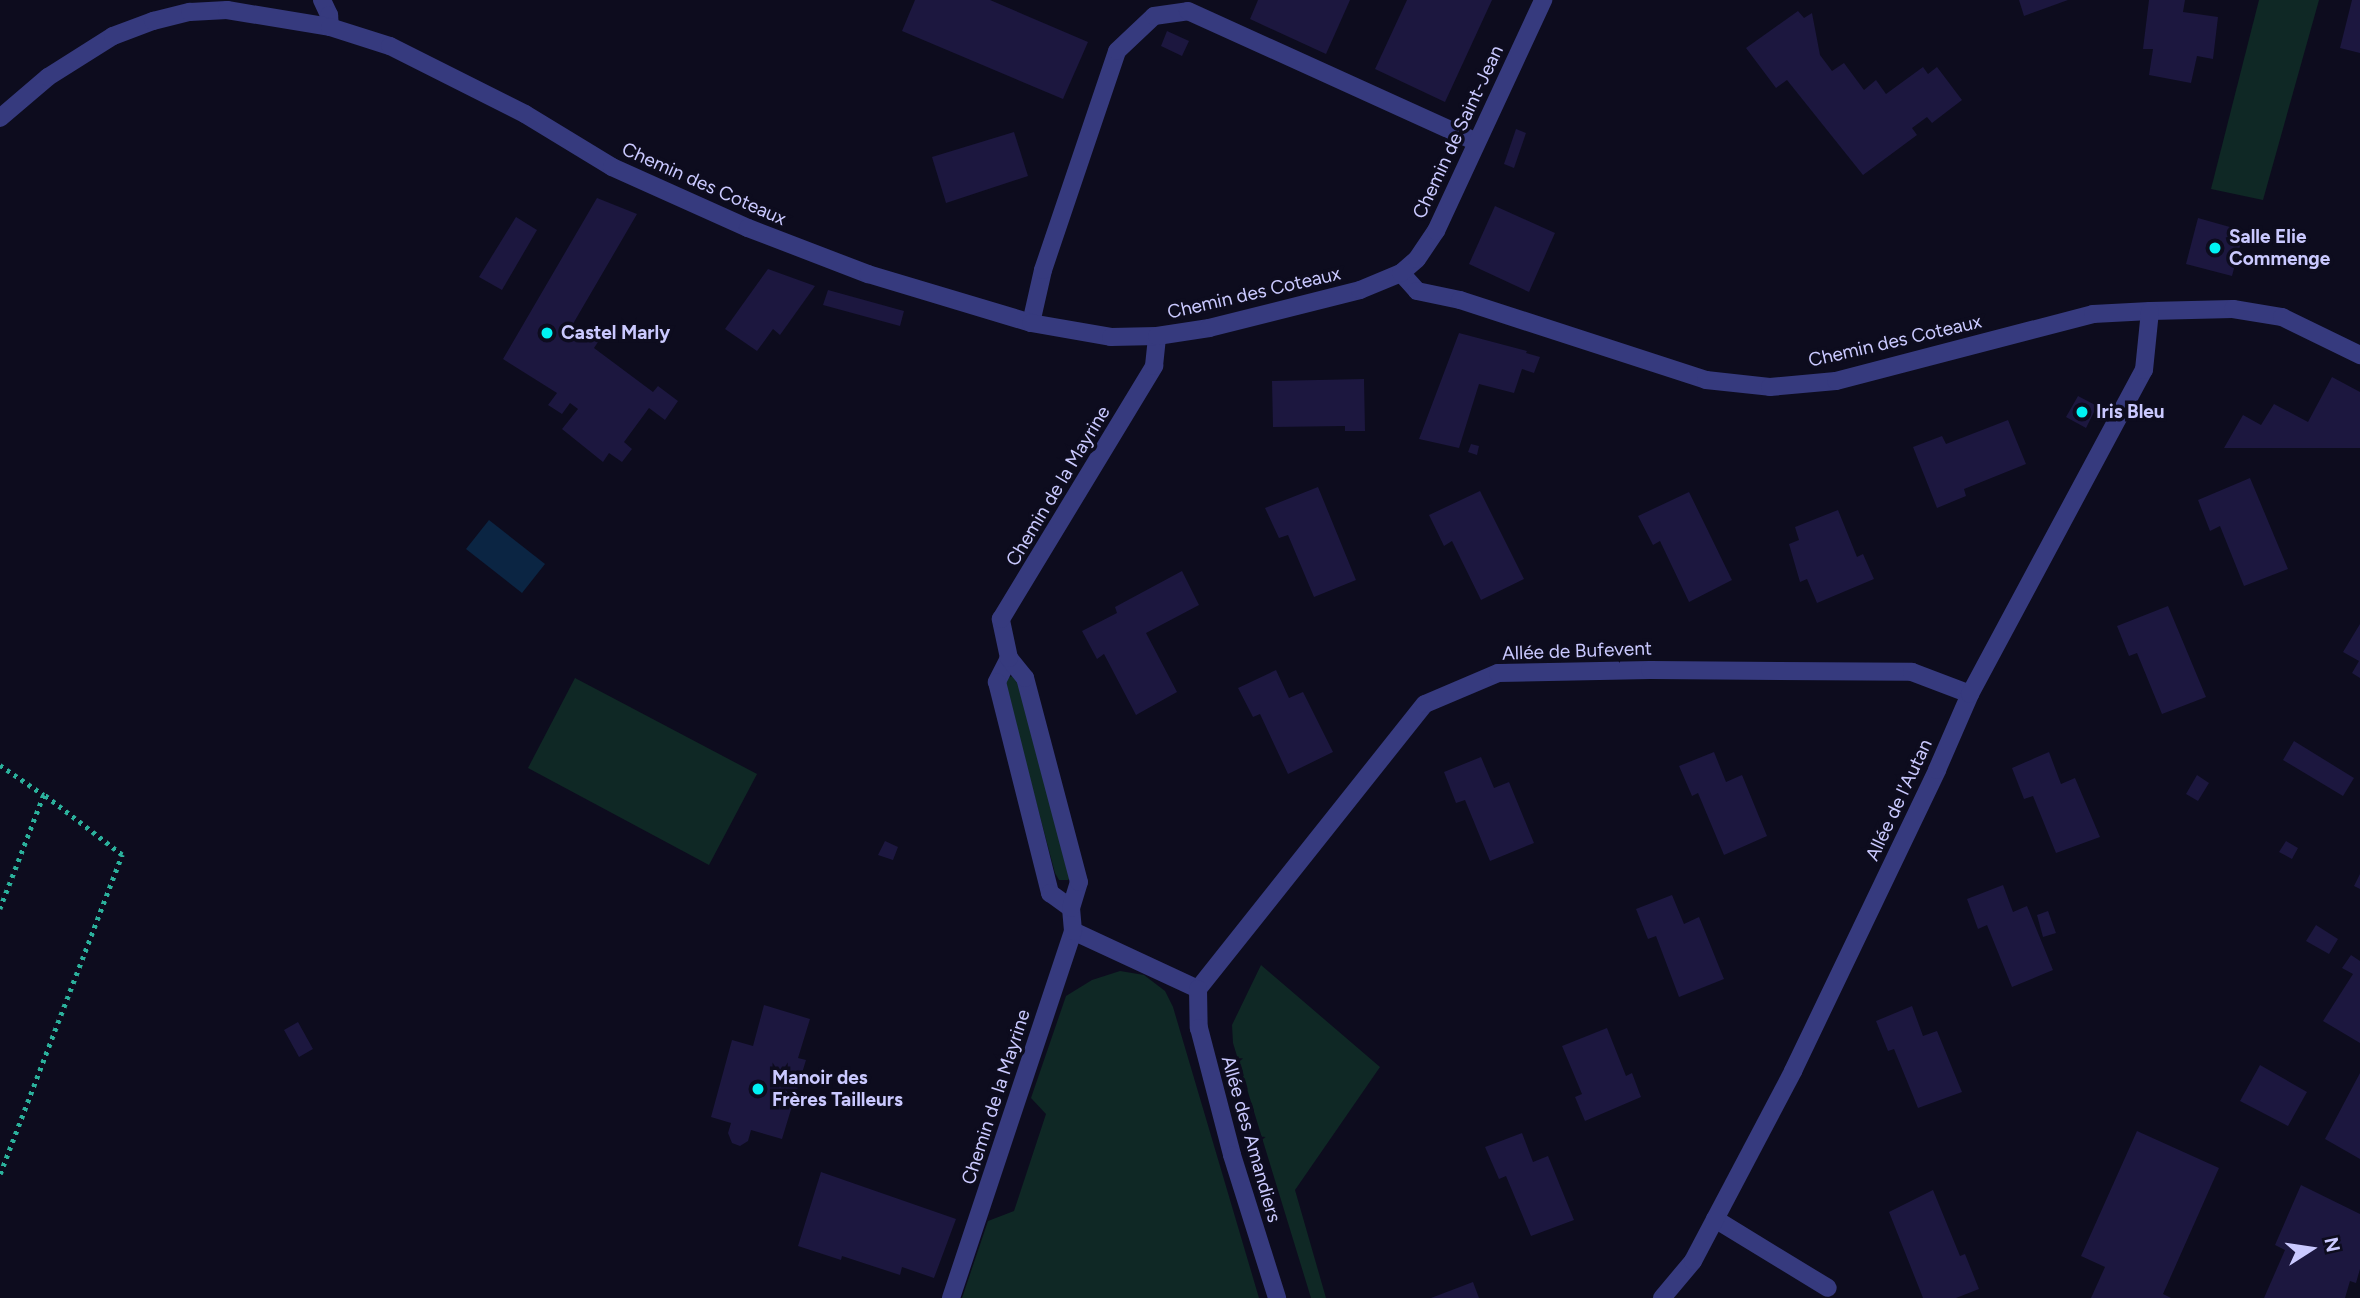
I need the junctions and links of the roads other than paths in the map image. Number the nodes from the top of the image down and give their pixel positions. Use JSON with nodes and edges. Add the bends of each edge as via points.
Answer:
{"nodes":[{"id":1,"x":321,"y":0,"type":"edge"},
{"id":2,"x":1543,"y":0,"type":"edge"},
{"id":3,"x":330,"y":27,"type":"junction"},
{"id":4,"x":0,"y":118,"type":"edge"},
{"id":5,"x":1477,"y":142,"type":"junction"},
{"id":6,"x":1401,"y":273,"type":"junction"},
{"id":7,"x":2150,"y":310,"type":"junction"},
{"id":8,"x":1031,"y":323,"type":"junction"},
{"id":9,"x":1157,"y":336,"type":"junction"},
{"id":10,"x":2360,"y":355,"type":"edge"},
{"id":11,"x":1009,"y":658,"type":"junction"},
{"id":12,"x":1970,"y":694,"type":"junction"},
{"id":13,"x":1071,"y":908,"type":"junction"},
{"id":14,"x":1073,"y":931,"type":"junction"},
{"id":15,"x":1198,"y":989,"type":"junction"},
{"id":16,"x":1715,"y":1219,"type":"junction"},
{"id":17,"x":1828,"y":1288,"type":"dead end"},
{"id":18,"x":951,"y":1298,"type":"edge"},
{"id":19,"x":1277,"y":1298,"type":"edge"},
{"id":20,"x":1662,"y":1298,"type":"edge"}],
"edges":[{"from":1,"to":3,"type":"street"},
{"from":2,"to":5,"type":"street","name":"Chemin de Saint-Jean"},
{"from":3,"to":4,"type":"street","name":"Chemin des Coteaux","via":[[227,10],[153,21],[113,36],[48,77]]},
{"from":3,"to":8,"type":"street","name":"Chemin des Coteaux","via":[[390,46],[525,114],[612,167],[748,228],[868,274]]},
{"from":5,"to":6,"type":"street","name":"Chemin de Saint-Jean","via":[[1436,231]]},
{"from":5,"to":8,"type":"street","via":[[1188,10],[1154,16],[1117,51],[1043,270]]},
{"from":6,"to":7,"type":"street","name":"Chemin des Coteaux","via":[[1417,290],[1706,380],[1770,387],[1836,380],[2093,314]]},
{"from":6,"to":9,"type":"street","name":"Chemin des Coteaux","via":[[1360,290],[1209,328]]},
{"from":7,"to":10,"type":"street","name":"Chemin des Coteaux","via":[[2233,309],[2282,317]]},
{"from":7,"to":12,"type":"street","name":"Allée de l'Autan","via":[[2144,370]]},
{"from":8,"to":9,"type":"street","name":"Chemin des Coteaux","via":[[1111,337]]},
{"from":9,"to":11,"type":"street","name":"Chemin de la Mayrine","via":[[1154,366],[1001,619]]},
{"from":11,"to":13,"type":"street","name":"Chemin de la Mayrine","via":[[1025,678],[1079,881]]},
{"from":11,"to":13,"type":"street","name":"Chemin de la Mayrine","via":[[997,682],[1050,893]]},
{"from":12,"to":15,"type":"street","name":"Allée de Bufevent","via":[[1912,672],[1498,673],[1425,705]]},
{"from":12,"to":16,"type":"street","name":"Allée de l'Autan","via":[[1799,1058]]},
{"from":13,"to":14,"type":"street","name":"Chemin de la Mayrine"},
{"from":14,"to":15,"type":"street"},
{"from":14,"to":18,"type":"street","name":"Chemin de la Mayrine"},
{"from":15,"to":19,"type":"street","name":"Allée des Amandiers","via":[[1199,1028],[1232,1155]]},
{"from":16,"to":17,"type":"street"},
{"from":16,"to":20,"type":"street","name":"Allée de l'Autan","via":[[1693,1261]]}]}
